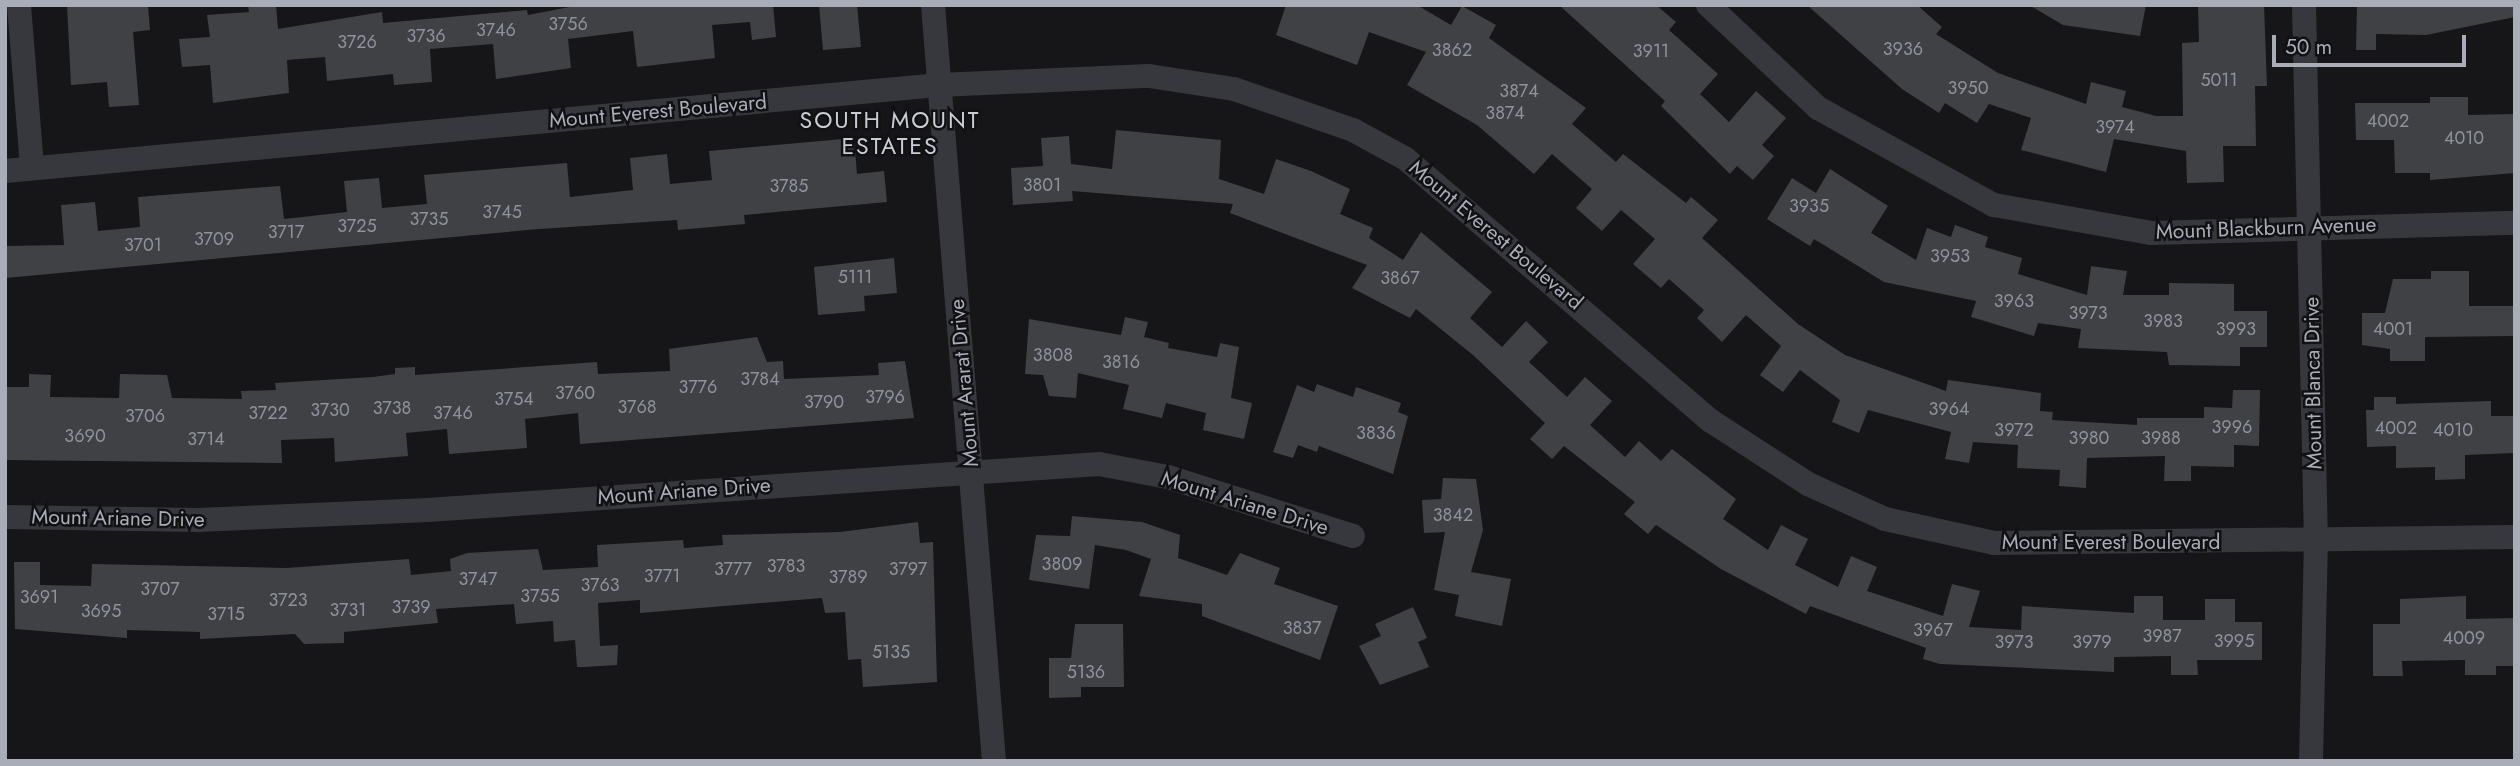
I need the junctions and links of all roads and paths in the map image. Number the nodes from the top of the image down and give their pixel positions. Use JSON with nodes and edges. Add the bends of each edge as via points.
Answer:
{"nodes":[{"id":1,"x":19,"y":5,"type":"edge"},
{"id":2,"x":933,"y":5,"type":"edge"},
{"id":3,"x":1708,"y":5,"type":"edge"},
{"id":4,"x":2304,"y":5,"type":"edge"},
{"id":5,"x":940,"y":85,"type":"junction"},
{"id":6,"x":32,"y":167,"type":"junction"},
{"id":7,"x":5,"y":171,"type":"edge"},
{"id":8,"x":2515,"y":223,"type":"edge"},
{"id":9,"x":2310,"y":226,"type":"junction"},
{"id":10,"x":971,"y":471,"type":"junction"},
{"id":11,"x":5,"y":517,"type":"edge"},
{"id":12,"x":1353,"y":536,"type":"dead end"},
{"id":13,"x":2515,"y":537,"type":"edge"},
{"id":14,"x":2316,"y":540,"type":"junction"},
{"id":15,"x":994,"y":761,"type":"edge"},
{"id":16,"x":2311,"y":761,"type":"edge"}],
"edges":[{"from":1,"to":6,"type":"street"},
{"from":2,"to":5,"type":"street","name":"Mount Ararat Drive"},
{"from":3,"to":9,"type":"street","name":"Mount Blackburn Avenue","via":[[1818,108],[1994,205],[2151,233]]},
{"from":4,"to":9,"type":"street","name":"Mount Blanca Drive"},
{"from":5,"to":6,"type":"street","name":"Mount Everest Boulevard"},
{"from":5,"to":10,"type":"street","name":"Mount Ararat Drive"},
{"from":5,"to":14,"type":"street","name":"Mount Everest Boulevard","via":[[1149,76],[1234,89],[1353,130],[1462,201],[1711,421],[1808,484],[1885,519],[1994,543]]},
{"from":6,"to":7,"type":"street","name":"Mount Everest Boulevard"},
{"from":8,"to":9,"type":"street","name":"Mount Blackburn Avenue"},
{"from":9,"to":14,"type":"street","name":"Mount Blanca Drive"},
{"from":10,"to":11,"type":"street","name":"Mount Ariane Drive","via":[[414,511],[198,520]]},
{"from":10,"to":12,"type":"street","name":"Mount Ariane Drive","via":[[1099,464],[1168,477]]},
{"from":10,"to":15,"type":"street","name":"Mount Ararat Drive"},
{"from":13,"to":14,"type":"street","name":"Mount Everest Boulevard"},
{"from":14,"to":16,"type":"street","name":"Mount Blanca Drive"}]}
